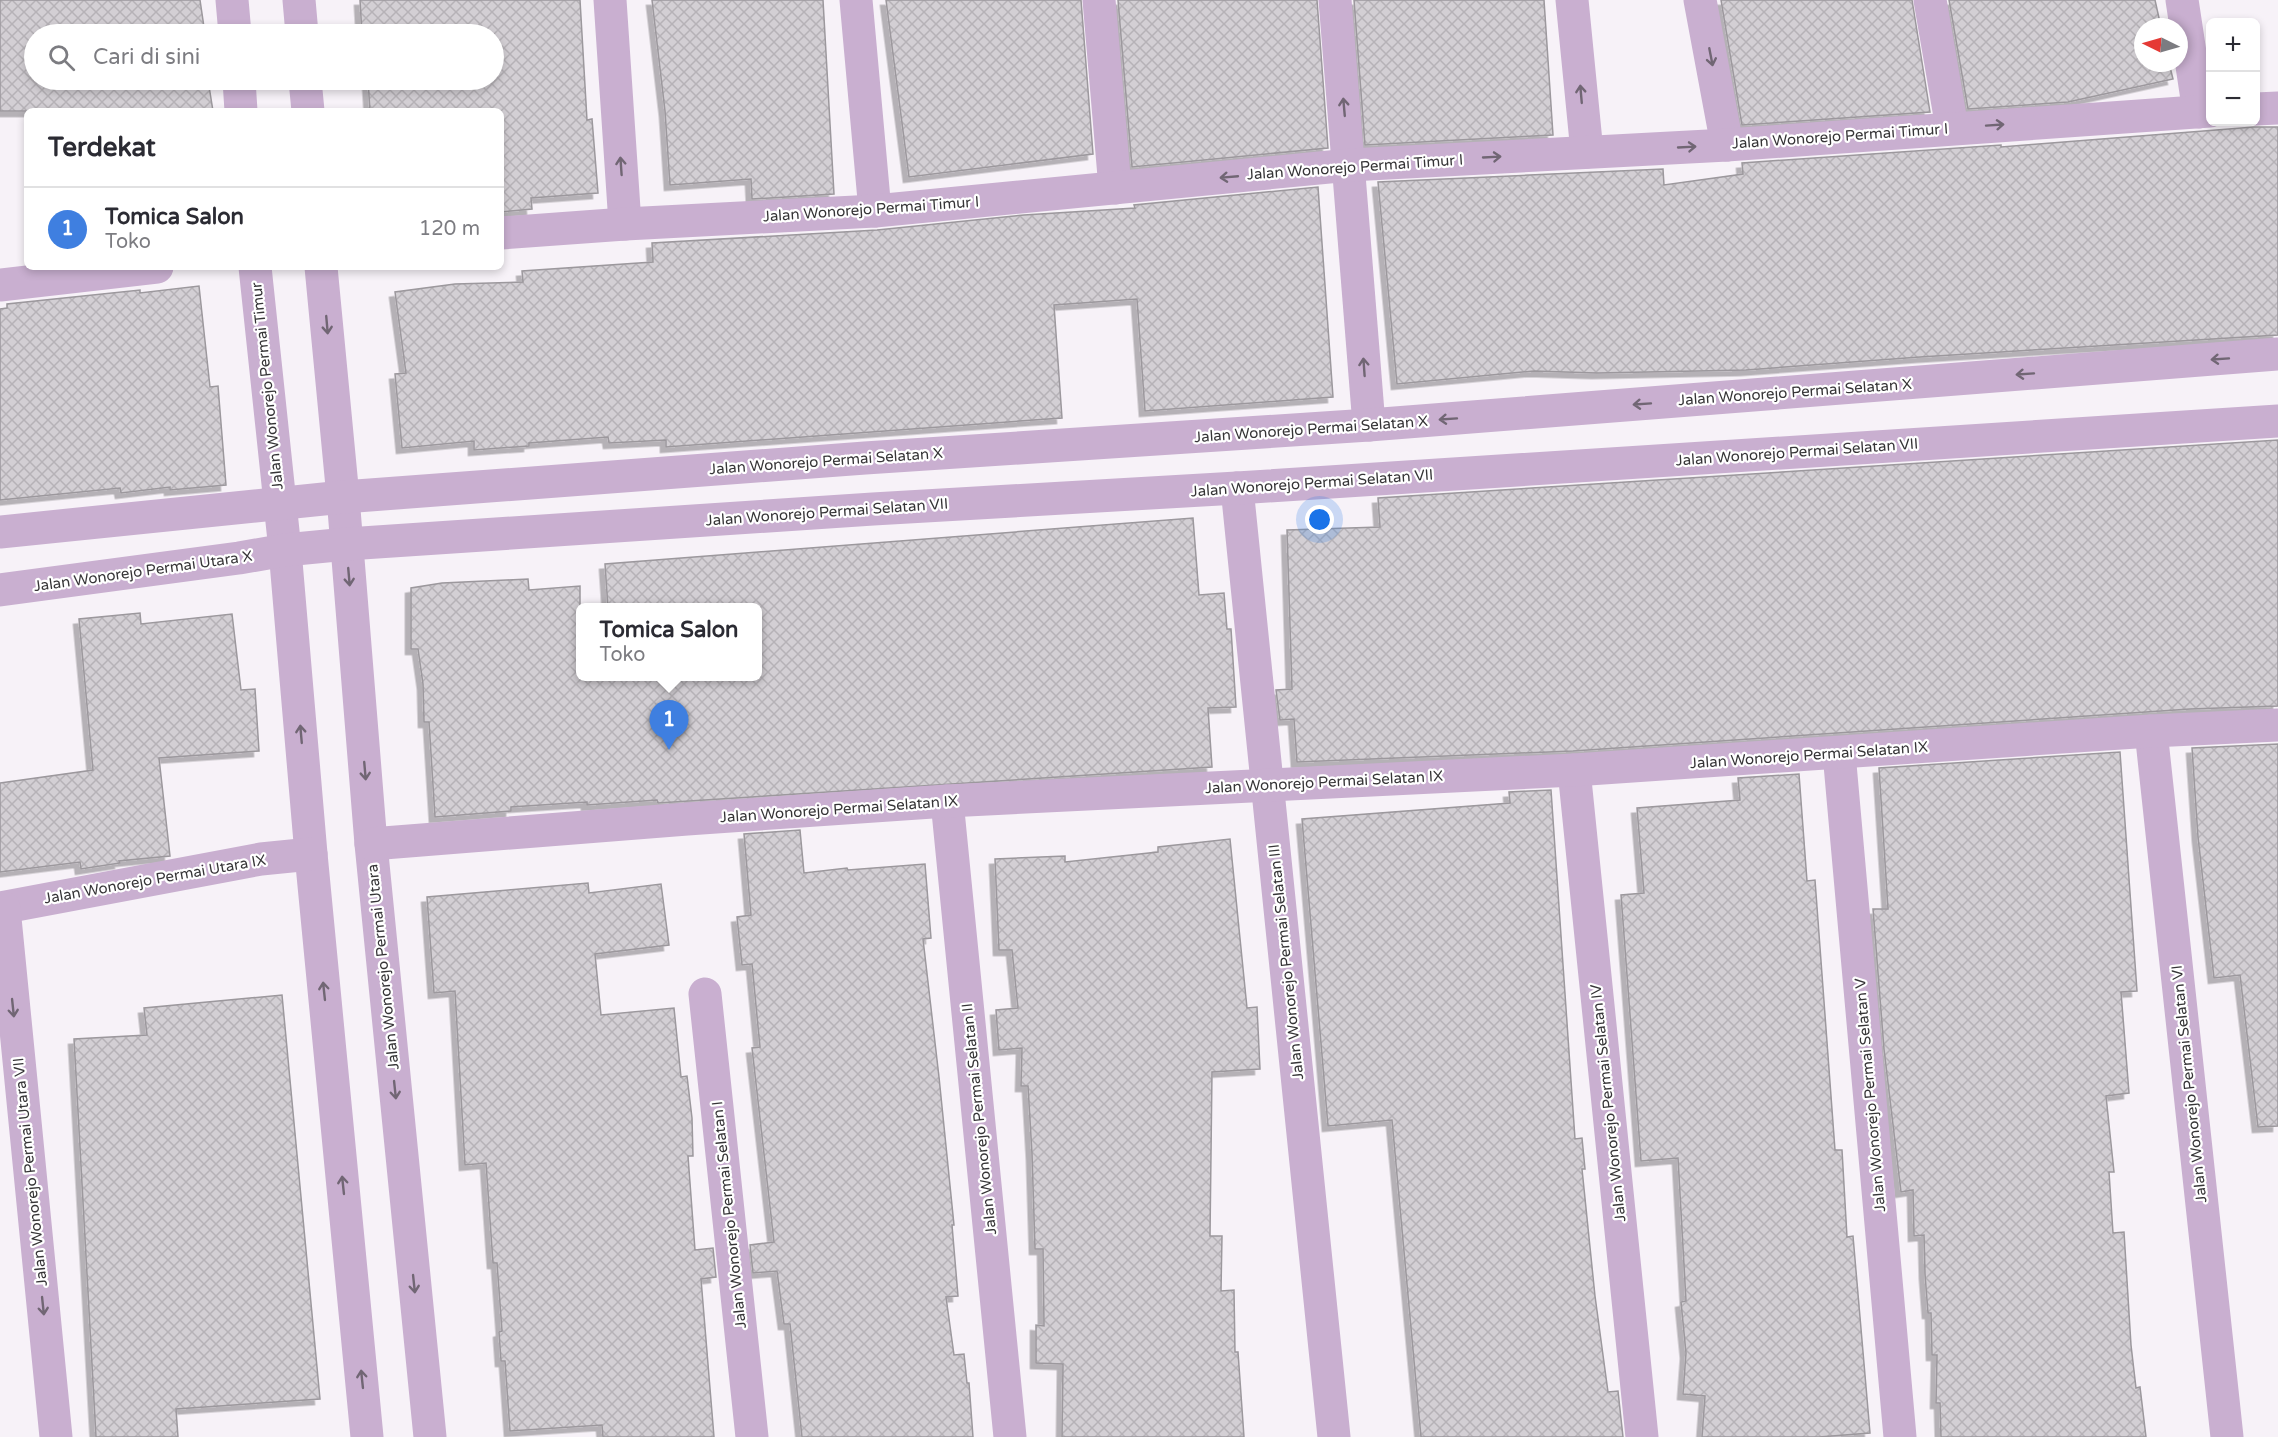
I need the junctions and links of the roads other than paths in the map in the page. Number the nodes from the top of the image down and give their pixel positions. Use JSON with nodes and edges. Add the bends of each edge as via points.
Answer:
{"nodes":[{"id":1,"x":232,"y":0,"type":"edge"},
{"id":2,"x":299,"y":0,"type":"edge"},
{"id":3,"x":610,"y":0,"type":"edge"},
{"id":4,"x":856,"y":0,"type":"edge"},
{"id":5,"x":1099,"y":0,"type":"edge"},
{"id":6,"x":1335,"y":0,"type":"edge"},
{"id":7,"x":1572,"y":0,"type":"edge"},
{"id":8,"x":1700,"y":0,"type":"edge"},
{"id":9,"x":1930,"y":0,"type":"edge"},
{"id":10,"x":2182,"y":0,"type":"edge"},
{"id":11,"x":234,"y":24,"type":"edge"},
{"id":12,"x":301,"y":24,"type":"edge"},
{"id":13,"x":240,"y":90,"type":"edge"},
{"id":14,"x":306,"y":90,"type":"edge"},
{"id":15,"x":241,"y":108,"type":"edge"},
{"id":16,"x":308,"y":108,"type":"edge"},
{"id":17,"x":2278,"y":108,"type":"edge"},
{"id":18,"x":2260,"y":109,"type":"edge"},
{"id":19,"x":2205,"y":112,"type":"edge"},
{"id":20,"x":1952,"y":128,"type":"junction"},
{"id":21,"x":1727,"y":145,"type":"junction"},
{"id":22,"x":1587,"y":152,"type":"junction"},
{"id":23,"x":1350,"y":165,"type":"junction"},
{"id":24,"x":1115,"y":188,"type":"junction"},
{"id":25,"x":875,"y":211,"type":"junction"},
{"id":26,"x":626,"y":224,"type":"junction"},
{"id":27,"x":504,"y":234,"type":"edge"},
{"id":28,"x":131,"y":270,"type":"edge"},
{"id":29,"x":255,"y":270,"type":"edge"},
{"id":30,"x":321,"y":270,"type":"edge"},
{"id":31,"x":0,"y":285,"type":"edge"},
{"id":32,"x":2278,"y":354,"type":"edge"},
{"id":33,"x":2278,"y":421,"type":"edge"},
{"id":34,"x":1369,"y":425,"type":"junction"},
{"id":35,"x":1237,"y":488,"type":"junction"},
{"id":36,"x":343,"y":497,"type":"junction"},
{"id":37,"x":279,"y":505,"type":"junction"},
{"id":38,"x":0,"y":532,"type":"edge"},
{"id":39,"x":347,"y":544,"type":"junction"},
{"id":40,"x":285,"y":550,"type":"junction"},
{"id":41,"x":0,"y":590,"type":"edge"},
{"id":42,"x":2278,"y":725,"type":"edge"},
{"id":43,"x":2151,"y":731,"type":"junction"},
{"id":44,"x":1839,"y":753,"type":"junction"},
{"id":45,"x":1574,"y":770,"type":"junction"},
{"id":46,"x":1267,"y":784,"type":"junction"},
{"id":47,"x":947,"y":801,"type":"junction"},
{"id":48,"x":371,"y":844,"type":"junction"},
{"id":49,"x":311,"y":854,"type":"junction"},
{"id":50,"x":2,"y":908,"type":"edge"},
{"id":51,"x":705,"y":994,"type":"dead end"},
{"id":52,"x":56,"y":1437,"type":"edge"},
{"id":53,"x":367,"y":1437,"type":"edge"},
{"id":54,"x":430,"y":1437,"type":"edge"},
{"id":55,"x":752,"y":1437,"type":"edge"},
{"id":56,"x":1010,"y":1437,"type":"edge"},
{"id":57,"x":1334,"y":1437,"type":"edge"},
{"id":58,"x":1642,"y":1437,"type":"edge"},
{"id":59,"x":1900,"y":1437,"type":"edge"},
{"id":60,"x":2227,"y":1437,"type":"edge"}],
"edges":[{"from":1,"to":11,"type":"street"},
{"from":2,"to":12,"type":"street"},
{"from":26,"to":3,"type":"street","one_way":true},
{"from":4,"to":25,"type":"street"},
{"from":5,"to":24,"type":"street"},
{"from":23,"to":6,"type":"street","one_way":true},
{"from":22,"to":7,"type":"street","one_way":true},
{"from":8,"to":21,"type":"street","one_way":true},
{"from":9,"to":20,"type":"street"},
{"from":10,"to":19,"type":"street"},
{"from":13,"to":15,"type":"street"},
{"from":14,"to":16,"type":"street"},
{"from":17,"to":18,"type":"street"},
{"from":20,"to":19,"type":"street","name":"Jalan Wonorejo Permai Timur I","one_way":true},
{"from":20,"to":21,"type":"street","name":"Jalan Wonorejo Permai Timur I"},
{"from":22,"to":21,"type":"street","name":"Jalan Wonorejo Permai Timur I","one_way":true},
{"from":23,"to":22,"type":"street","name":"Jalan Wonorejo Permai Timur I","one_way":true},
{"from":23,"to":24,"type":"street","name":"Jalan Wonorejo Permai Timur I","one_way":true},
{"from":34,"to":23,"type":"street","one_way":true},
{"from":24,"to":25,"type":"street","name":"Jalan Wonorejo Permai Timur I"},
{"from":25,"to":26,"type":"street","name":"Jalan Wonorejo Permai Timur I"},
{"from":26,"to":27,"type":"street","name":"Jalan Wonorejo Permai Timur I"},
{"from":28,"to":31,"type":"street"},
{"from":29,"to":37,"type":"street","name":"Jalan Wonorejo Permai Timur"},
{"from":30,"to":36,"type":"street","one_way":true},
{"from":32,"to":34,"type":"street","name":"Jalan Wonorejo Permai Selatan X","one_way":true},
{"from":33,"to":35,"type":"street","name":"Jalan Wonorejo Permai Selatan VII"},
{"from":34,"to":36,"type":"street","name":"Jalan Wonorejo Permai Selatan X"},
{"from":35,"to":39,"type":"street","name":"Jalan Wonorejo Permai Selatan VII"},
{"from":35,"to":46,"type":"street","name":"Jalan Wonorejo Permai Selatan III"},
{"from":36,"to":37,"type":"street","name":"Jalan Wonorejo Permai Selatan X"},
{"from":36,"to":39,"type":"street","name":"Jalan Wonorejo Permai Utara"},
{"from":37,"to":38,"type":"street"},
{"from":37,"to":40,"type":"street"},
{"from":39,"to":40,"type":"street","name":"Jalan Wonorejo Permai Selatan VII"},
{"from":39,"to":48,"type":"street","name":"Jalan Wonorejo Permai Utara","one_way":true},
{"from":40,"to":41,"type":"street","name":"Jalan Wonorejo Permai Utara X"},
{"from":49,"to":40,"type":"street","one_way":true},
{"from":42,"to":43,"type":"street","name":"Jalan Wonorejo Permai Selatan IX"},
{"from":43,"to":44,"type":"street","name":"Jalan Wonorejo Permai Selatan IX"},
{"from":43,"to":60,"type":"street","name":"Jalan Wonorejo Permai Selatan VI"},
{"from":44,"to":45,"type":"street","name":"Jalan Wonorejo Permai Selatan IX"},
{"from":44,"to":59,"type":"street","name":"Jalan Wonorejo Permai Selatan V"},
{"from":45,"to":46,"type":"street","name":"Jalan Wonorejo Permai Selatan IX"},
{"from":45,"to":58,"type":"street","name":"Jalan Wonorejo Permai Selatan IV"},
{"from":46,"to":47,"type":"street","name":"Jalan Wonorejo Permai Selatan IX"},
{"from":46,"to":57,"type":"street","name":"Jalan Wonorejo Permai Selatan III"},
{"from":47,"to":48,"type":"street","name":"Jalan Wonorejo Permai Selatan IX"},
{"from":47,"to":56,"type":"street","name":"Jalan Wonorejo Permai Selatan II"},
{"from":48,"to":54,"type":"street","name":"Jalan Wonorejo Permai Utara","one_way":true},
{"from":49,"to":50,"type":"street","name":"Jalan Wonorejo Permai Utara IX","via":[[261,859]]},
{"from":53,"to":49,"type":"street","one_way":true},
{"from":50,"to":52,"type":"street","name":"Jalan Wonorejo Permai Utara VII","one_way":true},
{"from":51,"to":55,"type":"street","name":"Jalan Wonorejo Permai Selatan I"}]}
